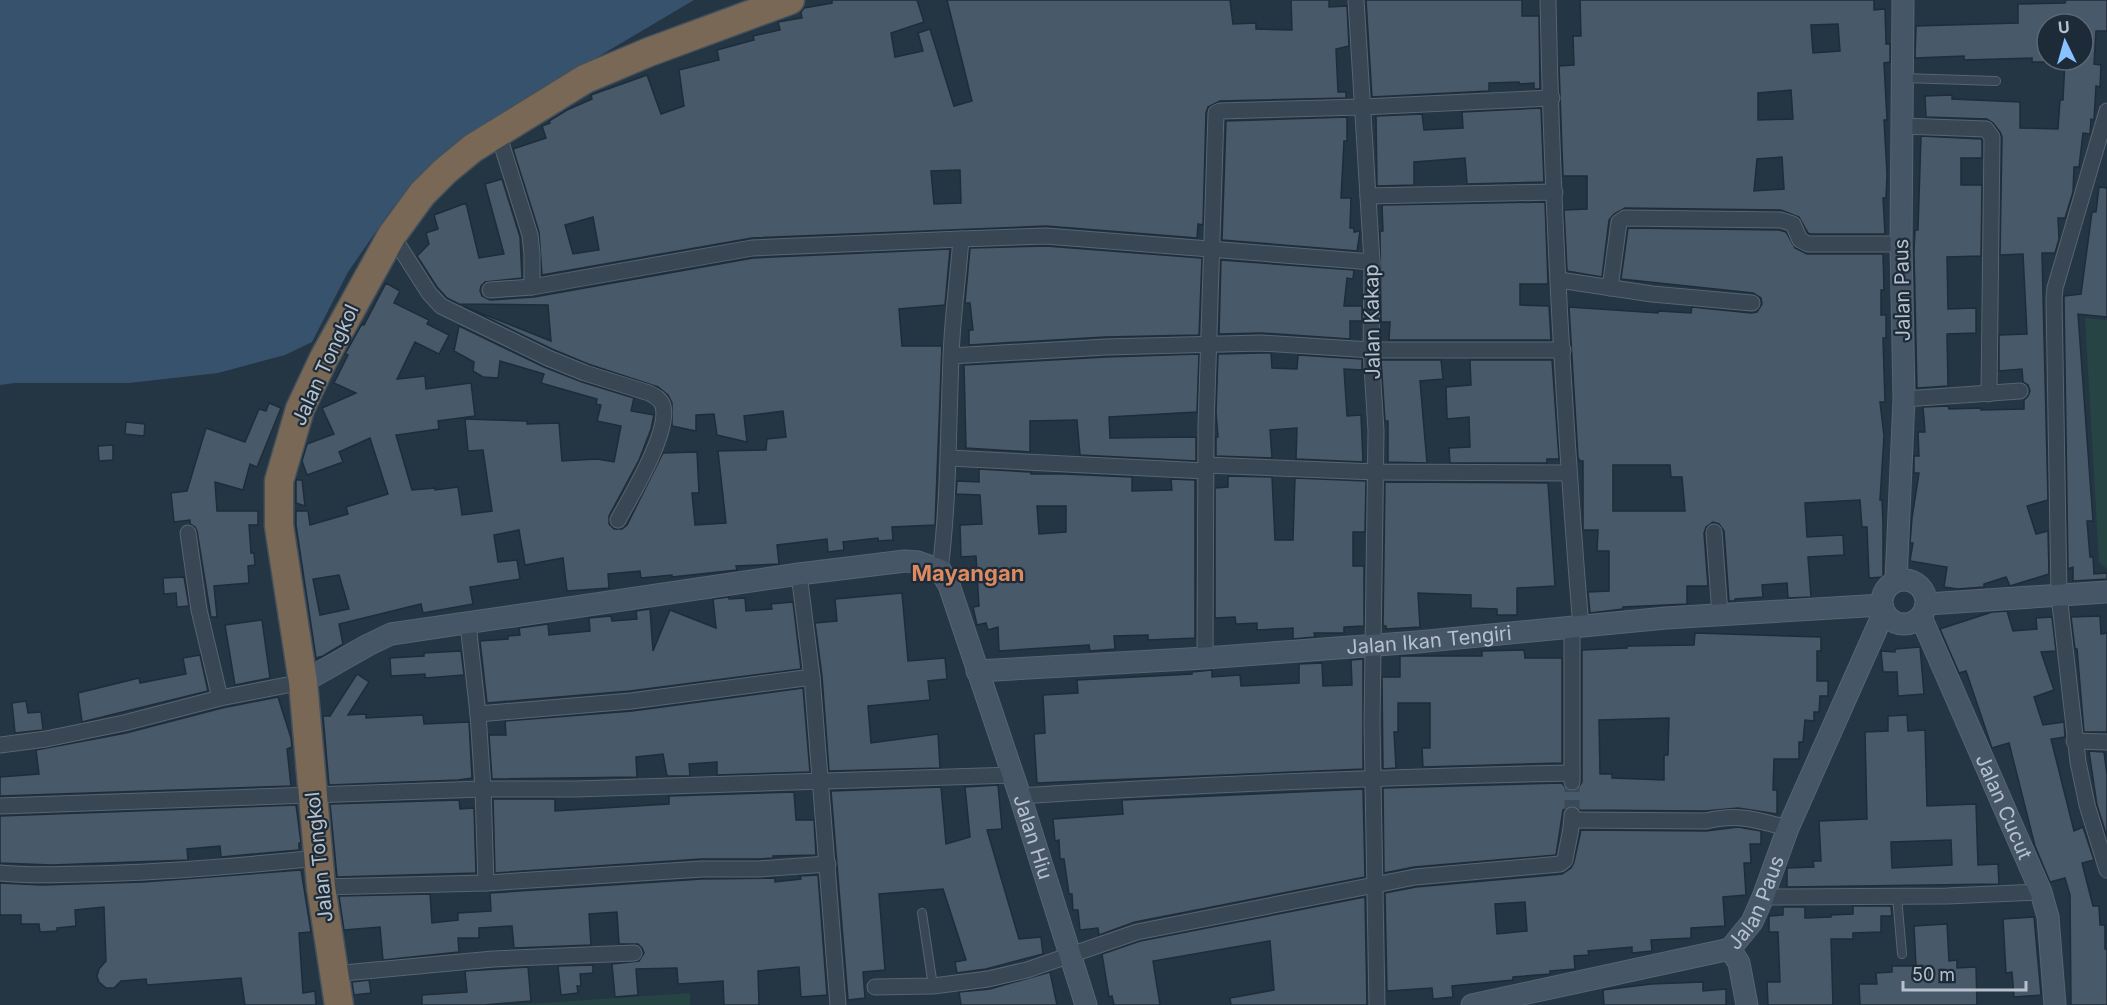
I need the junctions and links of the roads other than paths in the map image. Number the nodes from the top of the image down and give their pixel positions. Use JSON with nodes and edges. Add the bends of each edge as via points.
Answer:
{"nodes":[{"id":1,"x":789,"y":0,"type":"edge"},
{"id":2,"x":1356,"y":0,"type":"edge"},
{"id":3,"x":1548,"y":0,"type":"edge"},
{"id":4,"x":1903,"y":0,"type":"edge"},
{"id":5,"x":1903,"y":78,"type":"junction"},
{"id":6,"x":1996,"y":81,"type":"dead end"},
{"id":7,"x":1552,"y":98,"type":"junction"},
{"id":8,"x":1362,"y":107,"type":"junction"},
{"id":9,"x":2107,"y":111,"type":"edge"},
{"id":10,"x":1902,"y":126,"type":"junction"},
{"id":11,"x":498,"y":133,"type":"junction"},
{"id":12,"x":1555,"y":192,"type":"junction"},
{"id":13,"x":1368,"y":196,"type":"junction"},
{"id":14,"x":392,"y":236,"type":"junction"},
{"id":15,"x":961,"y":239,"type":"junction"},
{"id":16,"x":1901,"y":244,"type":"junction"},
{"id":17,"x":1213,"y":250,"type":"junction"},
{"id":18,"x":1372,"y":262,"type":"junction"},
{"id":19,"x":1559,"y":280,"type":"junction"},
{"id":20,"x":532,"y":287,"type":"junction"},
{"id":21,"x":1610,"y":288,"type":"junction"},
{"id":22,"x":490,"y":290,"type":"dead end"},
{"id":23,"x":1752,"y":303,"type":"dead end"},
{"id":24,"x":1208,"y":346,"type":"junction"},
{"id":25,"x":1371,"y":350,"type":"junction"},
{"id":26,"x":1563,"y":350,"type":"junction"},
{"id":27,"x":951,"y":356,"type":"junction"},
{"id":28,"x":2020,"y":391,"type":"dead end"},
{"id":29,"x":1989,"y":394,"type":"junction"},
{"id":30,"x":1904,"y":399,"type":"junction"},
{"id":31,"x":949,"y":458,"type":"junction"},
{"id":32,"x":1206,"y":468,"type":"junction"},
{"id":33,"x":1376,"y":472,"type":"junction"},
{"id":34,"x":1568,"y":473,"type":"junction"},
{"id":35,"x":618,"y":520,"type":"dead end"},
{"id":36,"x":1714,"y":532,"type":"dead end"},
{"id":37,"x":188,"y":533,"type":"dead end"},
{"id":38,"x":940,"y":570,"type":"junction"},
{"id":39,"x":799,"y":574,"type":"junction"},
{"id":40,"x":1896,"y":581,"type":"junction"},
{"id":41,"x":2107,"y":592,"type":"edge"},
{"id":42,"x":2059,"y":595,"type":"junction"},
{"id":43,"x":1883,"y":609,"type":"junction"},
{"id":44,"x":1924,"y":610,"type":"junction"},
{"id":45,"x":1720,"y":615,"type":"junction"},
{"id":46,"x":468,"y":624,"type":"junction"},
{"id":47,"x":1576,"y":628,"type":"junction"},
{"id":48,"x":1374,"y":645,"type":"junction"},
{"id":49,"x":1205,"y":658,"type":"junction"},
{"id":50,"x":977,"y":671,"type":"junction"},
{"id":51,"x":812,"y":677,"type":"junction"},
{"id":52,"x":303,"y":682,"type":"junction"},
{"id":53,"x":220,"y":698,"type":"junction"},
{"id":54,"x":478,"y":714,"type":"junction"},
{"id":55,"x":2074,"y":741,"type":"junction"},
{"id":56,"x":2106,"y":744,"type":"edge"},
{"id":57,"x":0,"y":746,"type":"edge"},
{"id":58,"x":1013,"y":775,"type":"junction"},
{"id":59,"x":1373,"y":777,"type":"junction"},
{"id":60,"x":821,"y":781,"type":"junction"},
{"id":61,"x":483,"y":789,"type":"junction"},
{"id":62,"x":312,"y":796,"type":"junction"},
{"id":63,"x":1020,"y":796,"type":"junction"},
{"id":64,"x":0,"y":806,"type":"edge"},
{"id":65,"x":1788,"y":828,"type":"junction"},
{"id":66,"x":318,"y":858,"type":"junction"},
{"id":67,"x":828,"y":864,"type":"junction"},
{"id":68,"x":2107,"y":870,"type":"edge"},
{"id":69,"x":0,"y":873,"type":"edge"},
{"id":70,"x":486,"y":884,"type":"junction"},
{"id":71,"x":1375,"y":884,"type":"junction"},
{"id":72,"x":321,"y":887,"type":"junction"},
{"id":73,"x":2041,"y":892,"type":"junction"},
{"id":74,"x":1898,"y":896,"type":"junction"},
{"id":75,"x":1763,"y":897,"type":"junction"},
{"id":76,"x":922,"y":913,"type":"dead end"},
{"id":77,"x":1730,"y":949,"type":"junction"},
{"id":78,"x":634,"y":953,"type":"dead end"},
{"id":79,"x":1902,"y":954,"type":"dead end"},
{"id":80,"x":1070,"y":956,"type":"junction"},
{"id":81,"x":333,"y":974,"type":"junction"},
{"id":82,"x":933,"y":986,"type":"junction"},
{"id":83,"x":875,"y":987,"type":"dead end"},
{"id":84,"x":339,"y":1005,"type":"edge"},
{"id":85,"x":838,"y":1005,"type":"edge"},
{"id":86,"x":1086,"y":1005,"type":"edge"},
{"id":87,"x":1377,"y":1005,"type":"edge"},
{"id":88,"x":1472,"y":1005,"type":"edge"},
{"id":89,"x":1747,"y":1005,"type":"edge"},
{"id":90,"x":2055,"y":1005,"type":"edge"}],
"edges":[{"from":1,"to":11,"type":"highway","name":"Jalan Tongkol","via":[[585,79]]},
{"from":2,"to":8,"type":"street","name":"Jalan Kakap"},
{"from":3,"to":7,"type":"street"},
{"from":4,"to":5,"type":"main road","name":"Jalan Paus"},
{"from":5,"to":6,"type":"lane"},
{"from":5,"to":10,"type":"main road","name":"Jalan Paus"},
{"from":7,"to":8,"type":"street"},
{"from":7,"to":12,"type":"street"},
{"from":8,"to":13,"type":"street","name":"Jalan Kakap"},
{"from":8,"to":17,"type":"street","via":[[1216,113]]},
{"from":9,"to":42,"type":"street","via":[[2055,288]]},
{"from":10,"to":16,"type":"main road","name":"Jalan Paus"},
{"from":10,"to":29,"type":"street","via":[[1986,129],[1992,137]]},
{"from":11,"to":14,"type":"highway","name":"Jalan Tongkol","via":[[445,171]]},
{"from":11,"to":20,"type":"street","via":[[530,235]]},
{"from":12,"to":13,"type":"street"},
{"from":12,"to":19,"type":"street"},
{"from":13,"to":18,"type":"street","name":"Jalan Kakap"},
{"from":14,"to":35,"type":"street","via":[[441,306],[548,358],[658,398],[663,416],[655,450]]},
{"from":14,"to":52,"type":"highway","name":"Jalan Tongkol","via":[[300,409],[279,481],[279,526]]},
{"from":15,"to":17,"type":"street","via":[[1046,236]]},
{"from":15,"to":20,"type":"street","via":[[752,248]]},
{"from":15,"to":27,"type":"street"},
{"from":16,"to":21,"type":"street","via":[[1808,244],[1800,240],[1793,224],[1781,220],[1625,218],[1620,222]]},
{"from":16,"to":30,"type":"main road","name":"Jalan Paus"},
{"from":17,"to":18,"type":"street"},
{"from":17,"to":24,"type":"street"},
{"from":18,"to":25,"type":"street","name":"Jalan Kakap"},
{"from":19,"to":21,"type":"street"},
{"from":19,"to":26,"type":"street"},
{"from":20,"to":22,"type":"street"},
{"from":21,"to":23,"type":"street"},
{"from":24,"to":25,"type":"street","via":[[1262,344]]},
{"from":24,"to":27,"type":"street"},
{"from":24,"to":32,"type":"street"},
{"from":25,"to":26,"type":"street"},
{"from":25,"to":33,"type":"street","name":"Jalan Kakap"},
{"from":26,"to":34,"type":"street"},
{"from":27,"to":31,"type":"street"},
{"from":28,"to":29,"type":"street"},
{"from":29,"to":30,"type":"street"},
{"from":30,"to":40,"type":"main road","name":"Jalan Paus"},
{"from":31,"to":32,"type":"street"},
{"from":31,"to":38,"type":"street"},
{"from":32,"to":33,"type":"street"},
{"from":32,"to":49,"type":"street"},
{"from":33,"to":34,"type":"street"},
{"from":33,"to":48,"type":"street","name":"Jalan Kakap"},
{"from":34,"to":47,"type":"street"},
{"from":36,"to":45,"type":"street"},
{"from":37,"to":53,"type":"street","via":[[199,610]]},
{"from":38,"to":39,"type":"main road","via":[[905,561]]},
{"from":38,"to":50,"type":"main road","name":"Jalan Hiu","via":[[949,585]]},
{"from":39,"to":46,"type":"main road"},
{"from":39,"to":51,"type":"street"},
{"from":40,"to":43,"type":"main road","via":[[1884,590]]},
{"from":40,"to":44,"type":"main road","via":[[1904,579],[1918,584],[1926,596]]},
{"from":41,"to":42,"type":"main road"},
{"from":42,"to":44,"type":"main road"},
{"from":42,"to":55,"type":"street"},
{"from":43,"to":44,"type":"main road","via":[[1888,618],[1901,624],[1908,624]]},
{"from":43,"to":45,"type":"main road","name":"Jalan Ikan Tengiri"},
{"from":43,"to":65,"type":"main road","name":"Jalan Paus"},
{"from":44,"to":73,"type":"main road","name":"Jalan Cucut"},
{"from":45,"to":47,"type":"main road","name":"Jalan Ikan Tengiri"},
{"from":46,"to":52,"type":"main road","via":[[391,634]]},
{"from":46,"to":54,"type":"street"},
{"from":47,"to":48,"type":"main road","name":"Jalan Ikan Tengiri"},
{"from":47,"to":59,"type":"street","via":[[1572,777]]},
{"from":48,"to":49,"type":"main road","name":"Jalan Ikan Tengiri"},
{"from":48,"to":59,"type":"street","name":"Jalan Kakap"},
{"from":49,"to":50,"type":"main road","name":"Jalan Ikan Tengiri"},
{"from":50,"to":58,"type":"main road","name":"Jalan Hiu"},
{"from":51,"to":54,"type":"street","via":[[631,701]]},
{"from":51,"to":60,"type":"street"},
{"from":52,"to":53,"type":"street"},
{"from":52,"to":62,"type":"highway","name":"Jalan Tongkol"},
{"from":53,"to":57,"type":"street","via":[[123,723]]},
{"from":54,"to":61,"type":"street"},
{"from":55,"to":56,"type":"street"},
{"from":55,"to":68,"type":"street","via":[[2087,805]]},
{"from":58,"to":60,"type":"street"},
{"from":58,"to":63,"type":"main road","name":"Jalan Hiu"},
{"from":59,"to":63,"type":"street"},
{"from":59,"to":71,"type":"street","name":"Jalan Kakap"},
{"from":60,"to":61,"type":"street"},
{"from":60,"to":67,"type":"street"},
{"from":61,"to":62,"type":"street"},
{"from":61,"to":70,"type":"street"},
{"from":62,"to":64,"type":"street"},
{"from":62,"to":66,"type":"highway","name":"Jalan Tongkol"},
{"from":63,"to":80,"type":"main road","name":"Jalan Hiu"},
{"from":65,"to":71,"type":"street","via":[[1727,816],[1706,821],[1572,817],[1563,864]]},
{"from":65,"to":75,"type":"main road","name":"Jalan Paus"},
{"from":66,"to":69,"type":"street","via":[[114,874]]},
{"from":66,"to":72,"type":"highway","name":"Jalan Tongkol"},
{"from":67,"to":70,"type":"street"},
{"from":67,"to":85,"type":"street"},
{"from":70,"to":72,"type":"street"},
{"from":71,"to":80,"type":"street","via":[[1137,932]]},
{"from":71,"to":87,"type":"street","name":"Jalan Kakap"},
{"from":72,"to":81,"type":"highway","name":"Jalan Tongkol"},
{"from":73,"to":74,"type":"street"},
{"from":73,"to":90,"type":"main road","name":"Jalan Cucut","via":[[2050,929]]},
{"from":74,"to":75,"type":"street"},
{"from":74,"to":79,"type":"lane"},
{"from":75,"to":77,"type":"main road","name":"Jalan Paus","via":[[1752,922]]},
{"from":76,"to":82,"type":"lane"},
{"from":77,"to":88,"type":"main road","name":"Jalan Paus"},
{"from":77,"to":89,"type":"main road","via":[[1739,963]]},
{"from":78,"to":81,"type":"street","via":[[493,959]]},
{"from":80,"to":82,"type":"street","via":[[988,979]]},
{"from":80,"to":86,"type":"main road","name":"Jalan Hiu"},
{"from":81,"to":84,"type":"highway","name":"Jalan Tongkol"},
{"from":82,"to":83,"type":"street"}]}
